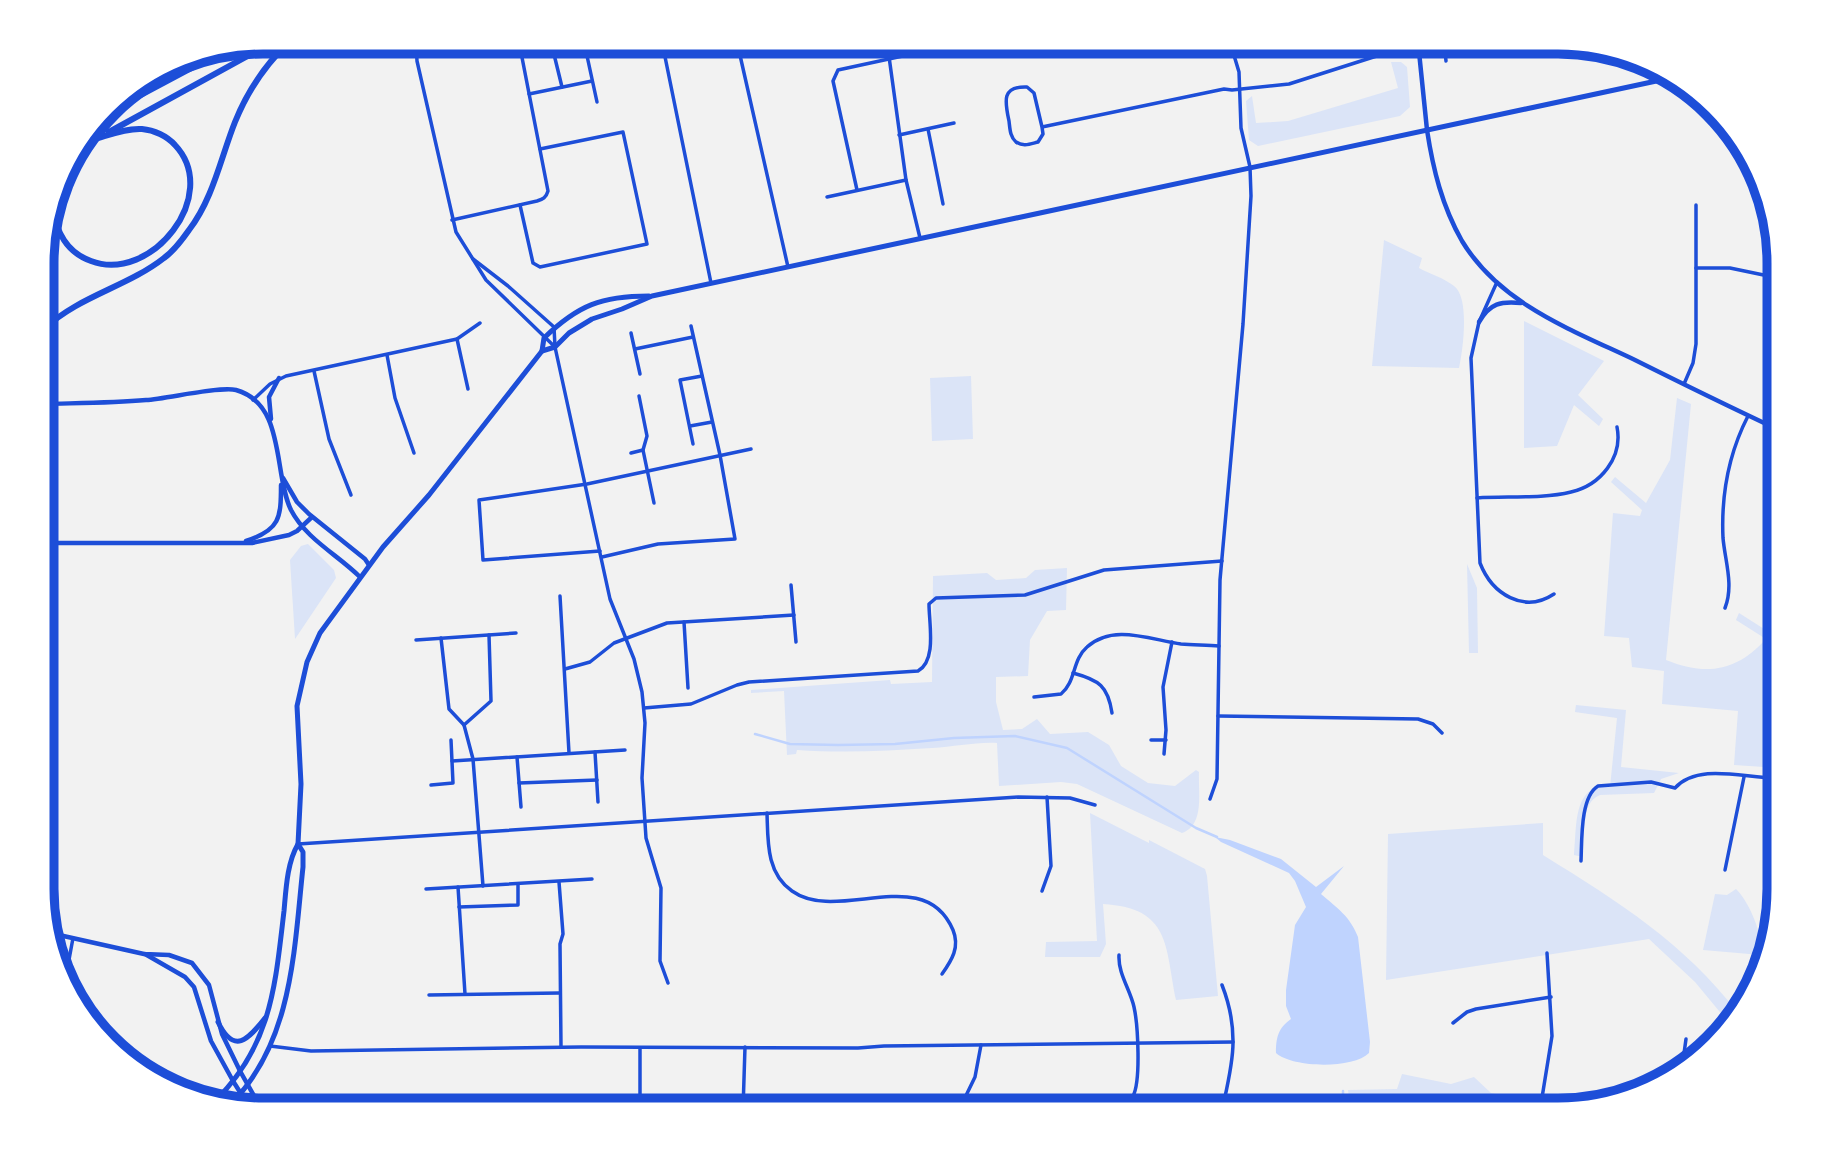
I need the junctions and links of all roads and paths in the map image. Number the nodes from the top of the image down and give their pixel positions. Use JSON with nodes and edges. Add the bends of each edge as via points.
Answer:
{"nodes":[{"id":1,"x":908,"y":54,"type":"edge"},
{"id":2,"x":1235,"y":54,"type":"edge"},
{"id":3,"x":1382,"y":54,"type":"edge"},
{"id":4,"x":1418,"y":54,"type":"edge"},
{"id":5,"x":1445,"y":54,"type":"edge"},
{"id":6,"x":249,"y":55,"type":"edge"},
{"id":7,"x":278,"y":55,"type":"edge"},
{"id":8,"x":417,"y":55,"type":"edge"},
{"id":9,"x":521,"y":55,"type":"edge"},
{"id":10,"x":554,"y":55,"type":"edge"},
{"id":11,"x":587,"y":55,"type":"edge"},
{"id":12,"x":665,"y":55,"type":"edge"},
{"id":13,"x":740,"y":55,"type":"edge"},
{"id":14,"x":889,"y":55,"type":"edge"},
{"id":15,"x":890,"y":58,"type":"junction"},
{"id":16,"x":1446,"y":61,"type":"dead end"},
{"id":17,"x":196,"y":66,"type":"edge"},
{"id":18,"x":1658,"y":80,"type":"edge"},
{"id":19,"x":593,"y":81,"type":"junction"},
{"id":20,"x":562,"y":87,"type":"junction"},
{"id":21,"x":1241,"y":89,"type":"junction"},
{"id":22,"x":529,"y":94,"type":"junction"},
{"id":23,"x":136,"y":97,"type":"edge"},
{"id":24,"x":597,"y":102,"type":"dead end"},
{"id":25,"x":954,"y":123,"type":"dead end"},
{"id":26,"x":1042,"y":127,"type":"junction"},
{"id":27,"x":928,"y":129,"type":"junction"},
{"id":28,"x":1427,"y":130,"type":"junction"},
{"id":29,"x":899,"y":135,"type":"junction"},
{"id":30,"x":95,"y":139,"type":"joint"},
{"id":31,"x":540,"y":149,"type":"junction"},
{"id":32,"x":1250,"y":167,"type":"junction"},
{"id":33,"x":906,"y":180,"type":"junction"},
{"id":34,"x":857,"y":190,"type":"junction"},
{"id":35,"x":828,"y":197,"type":"dead end"},
{"id":36,"x":943,"y":204,"type":"dead end"},
{"id":37,"x":520,"y":205,"type":"junction"},
{"id":38,"x":1696,"y":205,"type":"dead end"},
{"id":39,"x":452,"y":220,"type":"junction"},
{"id":40,"x":57,"y":228,"type":"edge"},
{"id":41,"x":920,"y":238,"type":"junction"},
{"id":42,"x":473,"y":259,"type":"junction"},
{"id":43,"x":788,"y":267,"type":"junction"},
{"id":44,"x":1696,"y":268,"type":"junction"},
{"id":45,"x":1766,"y":275,"type":"edge"},
{"id":46,"x":1497,"y":282,"type":"junction"},
{"id":47,"x":711,"y":283,"type":"junction"},
{"id":48,"x":652,"y":296,"type":"junction"},
{"id":49,"x":1523,"y":303,"type":"junction"},
{"id":50,"x":54,"y":319,"type":"edge"},
{"id":51,"x":1479,"y":322,"type":"junction"},
{"id":52,"x":480,"y":323,"type":"dead end"},
{"id":53,"x":691,"y":326,"type":"dead end"},
{"id":54,"x":554,"y":327,"type":"junction"},
{"id":55,"x":631,"y":332,"type":"dead end"},
{"id":56,"x":693,"y":337,"type":"junction"},
{"id":57,"x":544,"y":338,"type":"junction"},
{"id":58,"x":457,"y":339,"type":"junction"},
{"id":59,"x":555,"y":347,"type":"junction"},
{"id":60,"x":635,"y":349,"type":"junction"},
{"id":61,"x":542,"y":351,"type":"junction"},
{"id":62,"x":387,"y":355,"type":"junction"},
{"id":63,"x":314,"y":371,"type":"junction"},
{"id":64,"x":640,"y":374,"type":"dead end"},
{"id":65,"x":702,"y":376,"type":"junction"},
{"id":66,"x":279,"y":378,"type":"junction"},
{"id":67,"x":1684,"y":384,"type":"junction"},
{"id":68,"x":468,"y":389,"type":"dead end"},
{"id":69,"x":639,"y":396,"type":"dead end"},
{"id":70,"x":254,"y":400,"type":"junction"},
{"id":71,"x":54,"y":404,"type":"edge"},
{"id":72,"x":1748,"y":416,"type":"junction"},
{"id":73,"x":713,"y":421,"type":"junction"},
{"id":74,"x":1766,"y":424,"type":"edge"},
{"id":75,"x":272,"y":426,"type":"junction"},
{"id":76,"x":690,"y":426,"type":"junction"},
{"id":77,"x":1617,"y":427,"type":"dead end"},
{"id":78,"x":693,"y":444,"type":"dead end"},
{"id":79,"x":751,"y":449,"type":"dead end"},
{"id":80,"x":643,"y":450,"type":"junction"},
{"id":81,"x":414,"y":453,"type":"dead end"},
{"id":82,"x":631,"y":453,"type":"dead end"},
{"id":83,"x":720,"y":456,"type":"junction"},
{"id":84,"x":648,"y":471,"type":"junction"},
{"id":85,"x":281,"y":474,"type":"junction"},
{"id":86,"x":586,"y":484,"type":"junction"},
{"id":87,"x":351,"y":495,"type":"dead end"},
{"id":88,"x":1477,"y":498,"type":"junction"},
{"id":89,"x":654,"y":503,"type":"dead end"},
{"id":90,"x":312,"y":517,"type":"junction"},
{"id":91,"x":302,"y":527,"type":"junction"},
{"id":92,"x":54,"y":543,"type":"edge"},
{"id":93,"x":240,"y":543,"type":"junction"},
{"id":94,"x":600,"y":551,"type":"junction"},
{"id":95,"x":602,"y":557,"type":"junction"},
{"id":96,"x":1222,"y":561,"type":"junction"},
{"id":97,"x":369,"y":565,"type":"junction"},
{"id":98,"x":360,"y":577,"type":"junction"},
{"id":99,"x":791,"y":585,"type":"dead end"},
{"id":100,"x":1555,"y":594,"type":"dead end"},
{"id":101,"x":560,"y":596,"type":"dead end"},
{"id":102,"x":1725,"y":608,"type":"dead end"},
{"id":103,"x":794,"y":615,"type":"junction"},
{"id":104,"x":684,"y":622,"type":"junction"},
{"id":105,"x":516,"y":633,"type":"dead end"},
{"id":106,"x":489,"y":635,"type":"junction"},
{"id":107,"x":441,"y":638,"type":"junction"},
{"id":108,"x":626,"y":638,"type":"junction"},
{"id":109,"x":416,"y":640,"type":"dead end"},
{"id":110,"x":796,"y":642,"type":"dead end"},
{"id":111,"x":1172,"y":642,"type":"junction"},
{"id":112,"x":1219,"y":646,"type":"junction"},
{"id":113,"x":565,"y":669,"type":"junction"},
{"id":114,"x":1073,"y":673,"type":"junction"},
{"id":115,"x":688,"y":688,"type":"dead end"},
{"id":116,"x":1034,"y":697,"type":"dead end"},
{"id":117,"x":644,"y":708,"type":"junction"},
{"id":118,"x":1112,"y":713,"type":"dead end"},
{"id":119,"x":1218,"y":716,"type":"junction"},
{"id":120,"x":464,"y":725,"type":"junction"},
{"id":121,"x":1442,"y":733,"type":"dead end"},
{"id":122,"x":451,"y":740,"type":"dead end"},
{"id":123,"x":1151,"y":740,"type":"dead end"},
{"id":124,"x":1166,"y":740,"type":"junction"},
{"id":125,"x":625,"y":750,"type":"dead end"},
{"id":126,"x":595,"y":751,"type":"junction"},
{"id":127,"x":569,"y":753,"type":"junction"},
{"id":128,"x":1164,"y":754,"type":"dead end"},
{"id":129,"x":517,"y":757,"type":"junction"},
{"id":130,"x":473,"y":759,"type":"junction"},
{"id":131,"x":452,"y":761,"type":"junction"},
{"id":132,"x":1744,"y":777,"type":"junction"},
{"id":133,"x":1766,"y":778,"type":"edge"},
{"id":134,"x":597,"y":780,"type":"junction"},
{"id":135,"x":519,"y":783,"type":"junction"},
{"id":136,"x":431,"y":785,"type":"dead end"},
{"id":137,"x":1047,"y":796,"type":"junction"},
{"id":138,"x":1210,"y":799,"type":"dead end"},
{"id":139,"x":598,"y":802,"type":"dead end"},
{"id":140,"x":1095,"y":805,"type":"dead end"},
{"id":141,"x":521,"y":807,"type":"dead end"},
{"id":142,"x":767,"y":813,"type":"junction"},
{"id":143,"x":645,"y":821,"type":"junction"},
{"id":144,"x":478,"y":832,"type":"junction"},
{"id":145,"x":298,"y":844,"type":"junction"},
{"id":146,"x":1581,"y":861,"type":"dead end"},
{"id":147,"x":1725,"y":870,"type":"dead end"},
{"id":148,"x":592,"y":880,"type":"dead end"},
{"id":149,"x":559,"y":881,"type":"junction"},
{"id":150,"x":518,"y":884,"type":"junction"},
{"id":151,"x":483,"y":886,"type":"junction"},
{"id":152,"x":458,"y":887,"type":"junction"},
{"id":153,"x":426,"y":889,"type":"dead end"},
{"id":154,"x":1042,"y":891,"type":"dead end"},
{"id":155,"x":459,"y":907,"type":"junction"},
{"id":156,"x":60,"y":935,"type":"edge"},
{"id":157,"x":73,"y":938,"type":"junction"},
{"id":158,"x":1547,"y":953,"type":"dead end"},
{"id":159,"x":144,"y":954,"type":"junction"},
{"id":160,"x":1119,"y":955,"type":"dead end"},
{"id":161,"x":68,"y":964,"type":"edge"},
{"id":162,"x":942,"y":974,"type":"dead end"},
{"id":163,"x":668,"y":983,"type":"dead end"},
{"id":164,"x":1222,"y":985,"type":"dead end"},
{"id":165,"x":561,"y":993,"type":"junction"},
{"id":166,"x":465,"y":994,"type":"junction"},
{"id":167,"x":429,"y":995,"type":"dead end"},
{"id":168,"x":1551,"y":997,"type":"junction"},
{"id":169,"x":269,"y":1012,"type":"junction"},
{"id":170,"x":218,"y":1022,"type":"junction"},
{"id":171,"x":1453,"y":1023,"type":"dead end"},
{"id":172,"x":1686,"y":1039,"type":"dead end"},
{"id":173,"x":1233,"y":1042,"type":"junction"},
{"id":174,"x":1137,"y":1043,"type":"junction"},
{"id":175,"x":981,"y":1045,"type":"junction"},
{"id":176,"x":270,"y":1046,"type":"junction"},
{"id":177,"x":561,"y":1047,"type":"junction"},
{"id":178,"x":745,"y":1047,"type":"junction"},
{"id":179,"x":640,"y":1048,"type":"junction"},
{"id":180,"x":1684,"y":1056,"type":"edge"},
{"id":181,"x":240,"y":1071,"type":"junction"},
{"id":182,"x":233,"y":1081,"type":"junction"},
{"id":183,"x":248,"y":1083,"type":"junction"},
{"id":184,"x":222,"y":1093,"type":"edge"},
{"id":185,"x":241,"y":1093,"type":"junction"},
{"id":186,"x":238,"y":1096,"type":"edge"},
{"id":187,"x":243,"y":1097,"type":"edge"},
{"id":188,"x":255,"y":1097,"type":"edge"},
{"id":189,"x":967,"y":1097,"type":"edge"},
{"id":190,"x":1131,"y":1097,"type":"edge"},
{"id":191,"x":1225,"y":1097,"type":"edge"},
{"id":192,"x":1542,"y":1097,"type":"edge"},
{"id":193,"x":640,"y":1098,"type":"edge"},
{"id":194,"x":743,"y":1098,"type":"edge"}],
"edges":[{"from":1,"to":15,"type":"street"},
{"from":2,"to":21,"type":"street"},
{"from":3,"to":21,"type":"street","via":[[1289,84]]},
{"from":4,"to":28,"type":"street"},
{"from":5,"to":16,"type":"street"},
{"from":6,"to":30,"type":"highway"},
{"from":7,"to":50,"type":"highway","via":[[255,82],[203,208],[176,247],[143,271]]},
{"from":8,"to":39,"type":"street"},
{"from":9,"to":22,"type":"street"},
{"from":10,"to":20,"type":"street"},
{"from":11,"to":19,"type":"street"},
{"from":12,"to":47,"type":"street"},
{"from":13,"to":43,"type":"street"},
{"from":14,"to":15,"type":"street"},
{"from":15,"to":29,"type":"street"},
{"from":15,"to":34,"type":"street","via":[[838,70],[833,81]]},
{"from":17,"to":23,"type":"highway"},
{"from":18,"to":28,"type":"main road"},
{"from":19,"to":20,"type":"street"},
{"from":19,"to":24,"type":"street"},
{"from":20,"to":22,"type":"street"},
{"from":21,"to":26,"type":"street"},
{"from":21,"to":32,"type":"street","via":[[1241,128]]},
{"from":22,"to":31,"type":"street"},
{"from":25,"to":27,"type":"street"},
{"from":26,"to":26,"type":"street","via":[[1038,142],[1018,143],[1011,135],[1005,100],[1009,91],[1019,86],[1034,93]]},
{"from":27,"to":29,"type":"street"},
{"from":27,"to":36,"type":"street"},
{"from":28,"to":32,"type":"main road"},
{"from":28,"to":46,"type":"street","via":[[1446,207],[1462,240]]},
{"from":29,"to":33,"type":"street"},
{"from":30,"to":40,"type":"highway","via":[[142,129],[169,139],[190,168],[190,197],[157,247],[128,264],[106,266],[86,260],[67,246]]},
{"from":31,"to":37,"type":"street","via":[[547,195]]},
{"from":31,"to":37,"type":"street","via":[[623,132],[648,244],[540,267],[533,263]]},
{"from":32,"to":41,"type":"main road"},
{"from":32,"to":96,"type":"street","via":[[1243,324]]},
{"from":33,"to":34,"type":"street"},
{"from":33,"to":41,"type":"street"},
{"from":34,"to":35,"type":"street"},
{"from":37,"to":39,"type":"street"},
{"from":38,"to":44,"type":"street"},
{"from":39,"to":42,"type":"street"},
{"from":41,"to":43,"type":"main road"},
{"from":42,"to":54,"type":"street"},
{"from":42,"to":57,"type":"street","via":[[486,280]]},
{"from":43,"to":47,"type":"main road"},
{"from":44,"to":45,"type":"street","via":[[1730,268]]},
{"from":44,"to":67,"type":"street","via":[[1696,344]]},
{"from":46,"to":49,"type":"street"},
{"from":46,"to":51,"type":"street"},
{"from":47,"to":48,"type":"main road"},
{"from":48,"to":54,"type":"main road","via":[[600,301],[575,311]]},
{"from":48,"to":59,"type":"main road","via":[[581,324]]},
{"from":49,"to":51,"type":"street","via":[[1495,304]]},
{"from":49,"to":67,"type":"street"},
{"from":51,"to":88,"type":"street","via":[[1471,358]]},
{"from":52,"to":58,"type":"street"},
{"from":53,"to":56,"type":"street"},
{"from":54,"to":57,"type":"main road"},
{"from":54,"to":59,"type":"street"},
{"from":55,"to":60,"type":"street"},
{"from":56,"to":60,"type":"street"},
{"from":56,"to":65,"type":"street"},
{"from":57,"to":59,"type":"street"},
{"from":57,"to":61,"type":"main road"},
{"from":58,"to":62,"type":"street"},
{"from":58,"to":68,"type":"street"},
{"from":59,"to":61,"type":"main road"},
{"from":59,"to":86,"type":"street"},
{"from":60,"to":64,"type":"street"},
{"from":61,"to":97,"type":"main road"},
{"from":62,"to":63,"type":"street"},
{"from":62,"to":81,"type":"street","via":[[395,398]]},
{"from":63,"to":66,"type":"street"},
{"from":63,"to":87,"type":"street","via":[[329,439]]},
{"from":65,"to":73,"type":"street"},
{"from":65,"to":76,"type":"street","via":[[680,380]]},
{"from":66,"to":70,"type":"street"},
{"from":66,"to":75,"type":"street","via":[[270,397]]},
{"from":67,"to":72,"type":"street"},
{"from":69,"to":80,"type":"street","via":[[647,436]]},
{"from":70,"to":71,"type":"street","via":[[227,389],[145,400]]},
{"from":70,"to":75,"type":"street"},
{"from":72,"to":74,"type":"street"},
{"from":72,"to":102,"type":"street","via":[[1729,464],[1723,528],[1730,592]]},
{"from":73,"to":76,"type":"street"},
{"from":73,"to":83,"type":"street"},
{"from":75,"to":85,"type":"street"},
{"from":76,"to":78,"type":"street"},
{"from":77,"to":88,"type":"street","via":[[1619,444],[1612,463],[1584,488]]},
{"from":79,"to":83,"type":"street"},
{"from":80,"to":82,"type":"street"},
{"from":80,"to":84,"type":"street"},
{"from":83,"to":84,"type":"street"},
{"from":83,"to":95,"type":"street","via":[[735,539],[658,544]]},
{"from":84,"to":86,"type":"street"},
{"from":84,"to":89,"type":"street"},
{"from":85,"to":90,"type":"street"},
{"from":85,"to":91,"type":"street","via":[[287,501]]},
{"from":85,"to":93,"type":"street","via":[[278,520],[267,532]]},
{"from":86,"to":94,"type":"street"},
{"from":86,"to":94,"type":"street","via":[[479,500],[483,560]]},
{"from":88,"to":100,"type":"street","via":[[1480,563],[1489,581],[1522,602],[1539,602]]},
{"from":90,"to":91,"type":"street"},
{"from":90,"to":97,"type":"street"},
{"from":91,"to":93,"type":"street","via":[[278,539]]},
{"from":91,"to":98,"type":"street"},
{"from":92,"to":93,"type":"street"},
{"from":94,"to":95,"type":"street"},
{"from":95,"to":108,"type":"street","via":[[610,599]]},
{"from":96,"to":112,"type":"street"},
{"from":96,"to":117,"type":"street","via":[[1104,570],[1025,595],[936,598],[929,604],[929,658],[918,671],[749,682],[691,704]]},
{"from":97,"to":98,"type":"main road"},
{"from":98,"to":145,"type":"main road","via":[[320,633],[302,678],[297,706]]},
{"from":99,"to":103,"type":"street"},
{"from":101,"to":113,"type":"street"},
{"from":103,"to":104,"type":"street"},
{"from":103,"to":110,"type":"street"},
{"from":104,"to":108,"type":"street","via":[[656,626]]},
{"from":104,"to":115,"type":"street"},
{"from":105,"to":106,"type":"street"},
{"from":106,"to":107,"type":"street"},
{"from":106,"to":120,"type":"street","via":[[491,701]]},
{"from":107,"to":109,"type":"street"},
{"from":107,"to":120,"type":"street","via":[[449,709]]},
{"from":108,"to":113,"type":"street","via":[[590,662]]},
{"from":108,"to":117,"type":"street"},
{"from":111,"to":112,"type":"street"},
{"from":111,"to":114,"type":"street","via":[[1143,635],[1101,639],[1080,655]]},
{"from":111,"to":124,"type":"street","via":[[1163,687]]},
{"from":112,"to":119,"type":"street"},
{"from":113,"to":127,"type":"street"},
{"from":114,"to":116,"type":"street","via":[[1061,694]]},
{"from":114,"to":118,"type":"street","via":[[1100,684],[1110,699]]},
{"from":117,"to":143,"type":"street"},
{"from":119,"to":121,"type":"street","via":[[1418,719]]},
{"from":119,"to":138,"type":"street","via":[[1217,779]]},
{"from":120,"to":130,"type":"street"},
{"from":122,"to":131,"type":"street"},
{"from":123,"to":124,"type":"street"},
{"from":124,"to":128,"type":"street"},
{"from":125,"to":126,"type":"street"},
{"from":126,"to":127,"type":"street"},
{"from":126,"to":134,"type":"street"},
{"from":127,"to":129,"type":"street"},
{"from":129,"to":130,"type":"street"},
{"from":129,"to":135,"type":"street"},
{"from":130,"to":131,"type":"street"},
{"from":130,"to":144,"type":"street"},
{"from":131,"to":136,"type":"street","via":[[453,783]]},
{"from":132,"to":133,"type":"street"},
{"from":132,"to":146,"type":"street","via":[[1700,774],[1685,778],[1675,788],[1643,782],[1598,786],[1586,799]]},
{"from":132,"to":147,"type":"street"},
{"from":134,"to":135,"type":"street"},
{"from":134,"to":139,"type":"street"},
{"from":135,"to":141,"type":"street"},
{"from":137,"to":140,"type":"street"},
{"from":137,"to":142,"type":"street"},
{"from":137,"to":154,"type":"street","via":[[1051,866]]},
{"from":142,"to":143,"type":"street"},
{"from":142,"to":162,"type":"street","via":[[772,866],[792,892],[822,902],[906,896],[940,911],[956,944]]},
{"from":143,"to":144,"type":"street"},
{"from":143,"to":163,"type":"street","via":[[661,888],[660,961]]},
{"from":144,"to":145,"type":"street"},
{"from":144,"to":151,"type":"street"},
{"from":145,"to":169,"type":"main road","via":[[287,884]]},
{"from":145,"to":176,"type":"main road","via":[[303,867],[292,965],[285,1006]]},
{"from":148,"to":149,"type":"street"},
{"from":149,"to":150,"type":"street"},
{"from":149,"to":165,"type":"street"},
{"from":150,"to":151,"type":"street"},
{"from":150,"to":155,"type":"street","via":[[518,905]]},
{"from":151,"to":152,"type":"street"},
{"from":152,"to":153,"type":"street"},
{"from":152,"to":155,"type":"street"},
{"from":155,"to":166,"type":"street"},
{"from":156,"to":157,"type":"street"},
{"from":157,"to":159,"type":"street"},
{"from":157,"to":161,"type":"street"},
{"from":158,"to":168,"type":"street"},
{"from":159,"to":170,"type":"street","via":[[169,955],[192,963],[209,985]]},
{"from":159,"to":182,"type":"street","via":[[185,976],[194,987],[216,1052]]},
{"from":160,"to":174,"type":"street","via":[[1120,971],[1134,1006]]},
{"from":164,"to":173,"type":"street"},
{"from":165,"to":166,"type":"street"},
{"from":165,"to":177,"type":"street"},
{"from":166,"to":167,"type":"street"},
{"from":168,"to":171,"type":"street","via":[[1476,1009]]},
{"from":168,"to":192,"type":"street","via":[[1552,1036]]},
{"from":169,"to":170,"type":"main road","via":[[250,1037],[240,1041],[226,1037]]},
{"from":169,"to":181,"type":"main road"},
{"from":170,"to":181,"type":"street"},
{"from":172,"to":180,"type":"street"},
{"from":173,"to":174,"type":"street"},
{"from":173,"to":191,"type":"street"},
{"from":174,"to":175,"type":"street"},
{"from":174,"to":190,"type":"street","via":[[1136,1088]]},
{"from":175,"to":178,"type":"street"},
{"from":175,"to":189,"type":"street"},
{"from":176,"to":177,"type":"street","via":[[310,1051]]},
{"from":176,"to":183,"type":"main road"},
{"from":177,"to":179,"type":"street"},
{"from":178,"to":179,"type":"street"},
{"from":178,"to":194,"type":"street"},
{"from":179,"to":193,"type":"street"},
{"from":181,"to":182,"type":"main road"},
{"from":181,"to":183,"type":"street"},
{"from":182,"to":184,"type":"main road"},
{"from":182,"to":185,"type":"street"},
{"from":183,"to":185,"type":"main road"},
{"from":183,"to":188,"type":"street"},
{"from":185,"to":186,"type":"main road"},
{"from":185,"to":187,"type":"street"}]}
